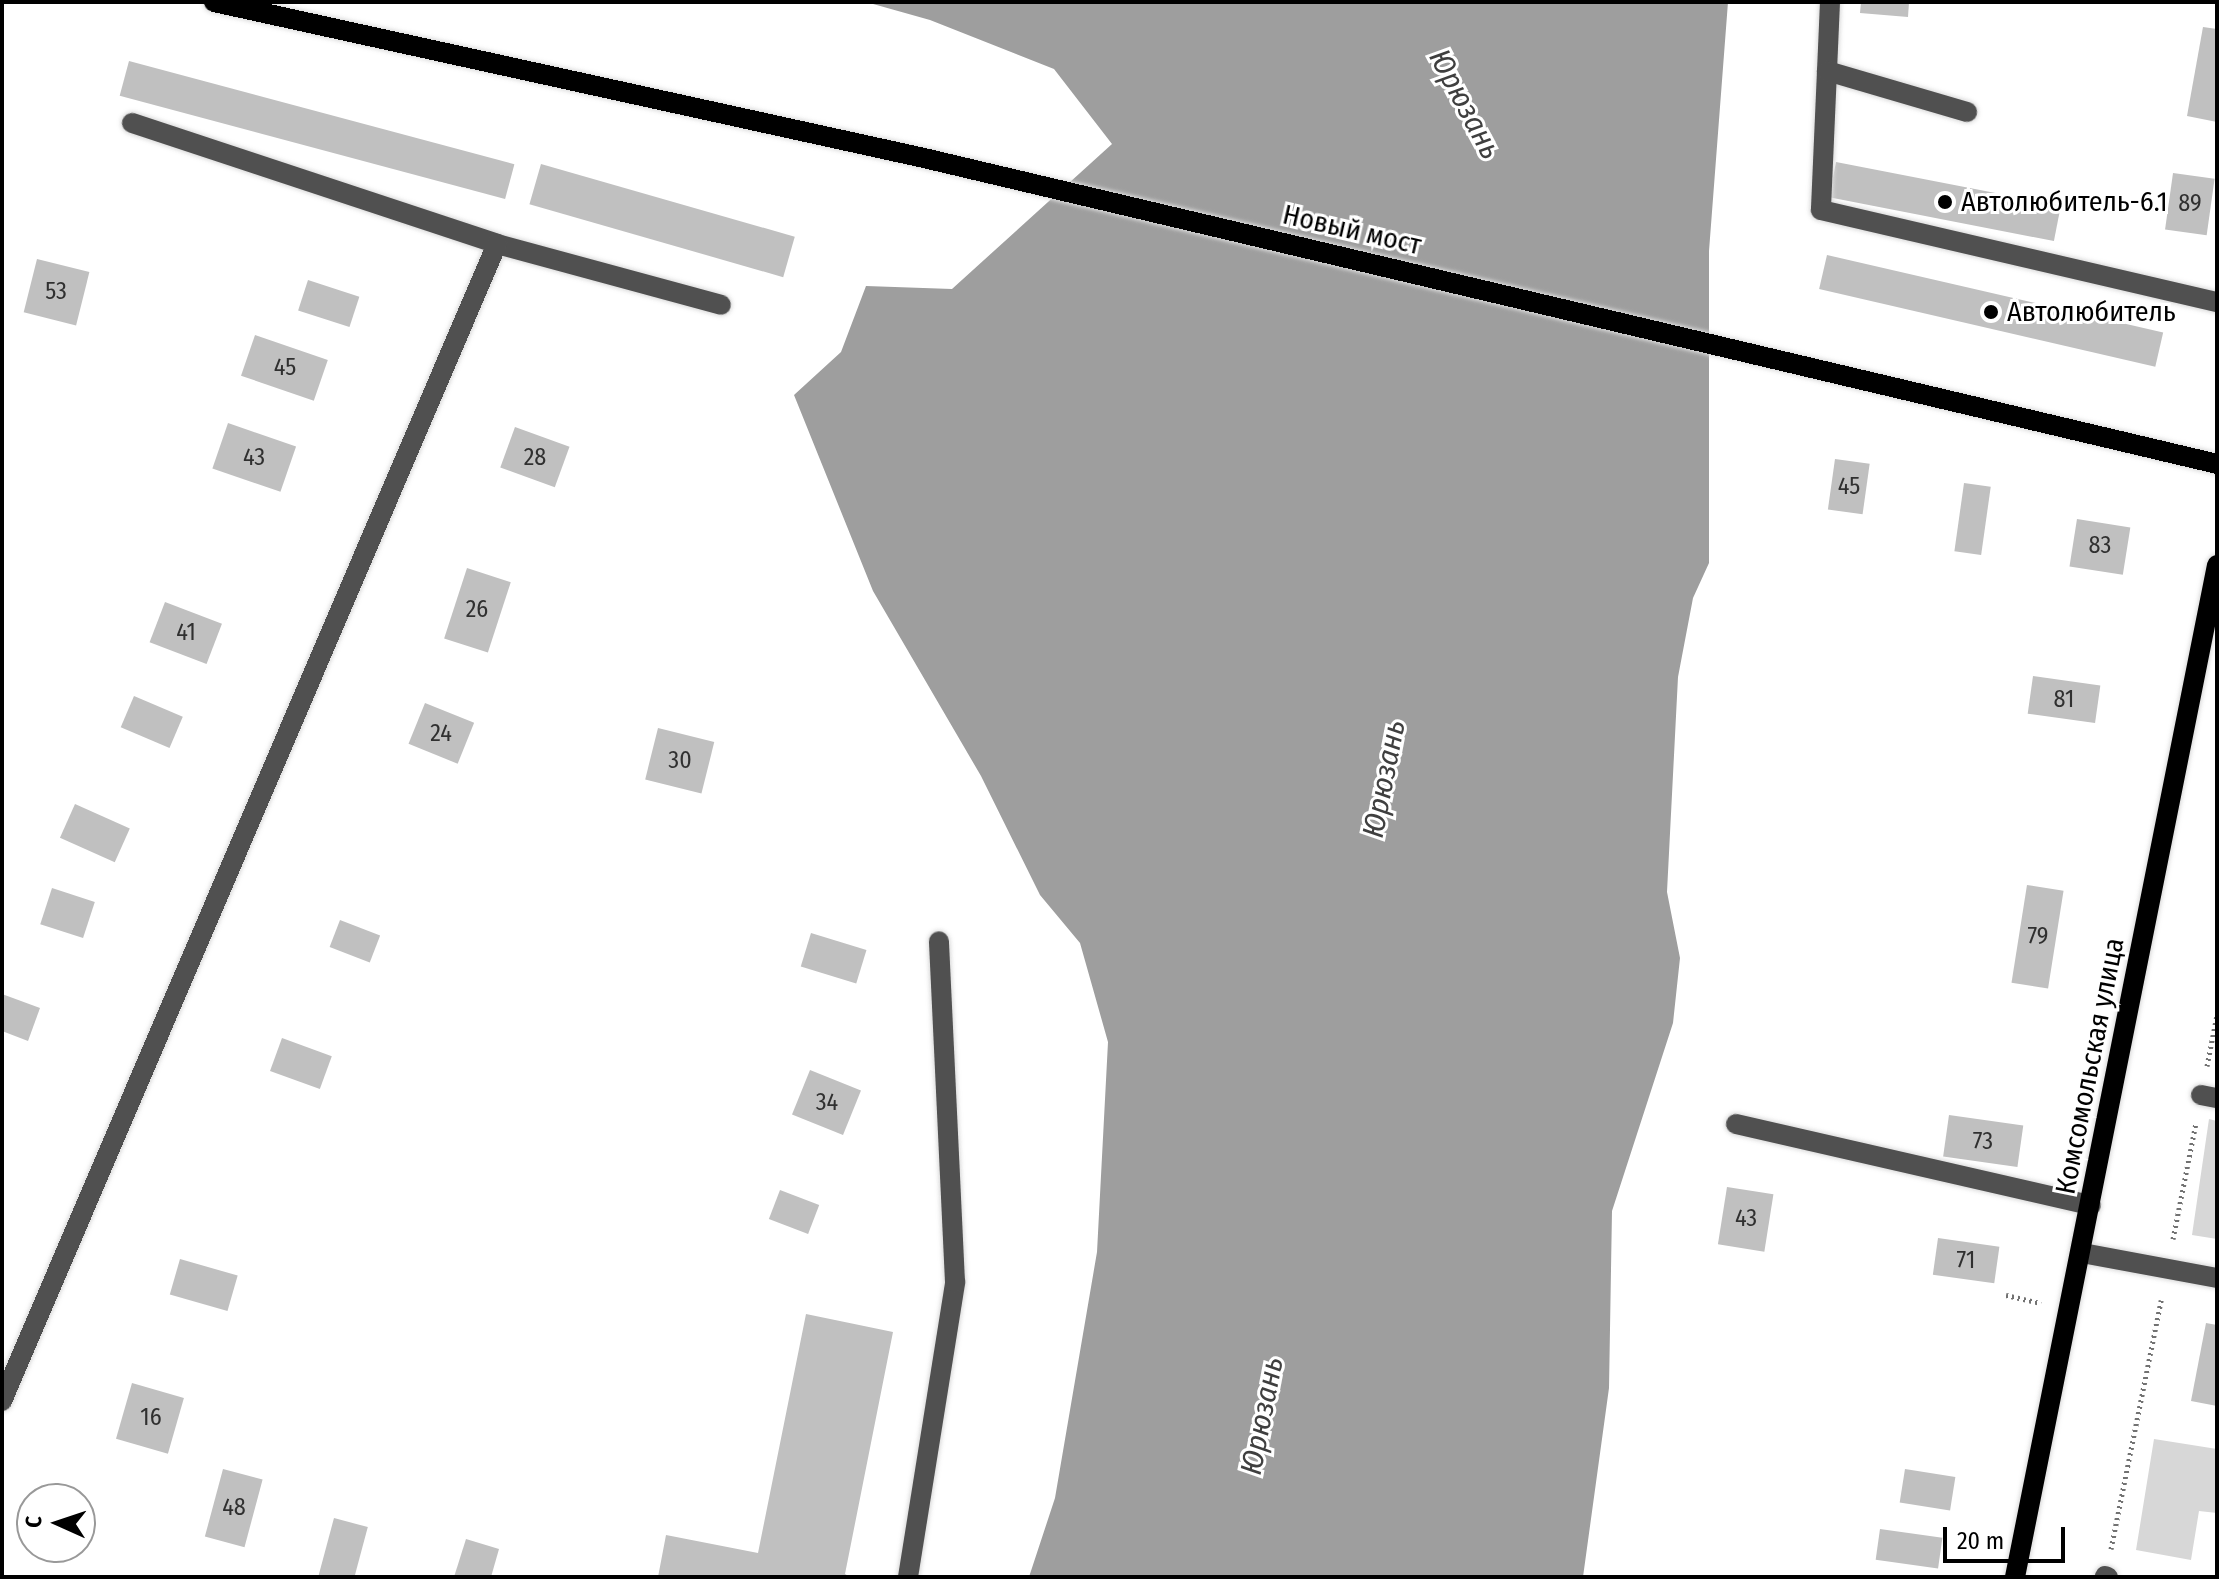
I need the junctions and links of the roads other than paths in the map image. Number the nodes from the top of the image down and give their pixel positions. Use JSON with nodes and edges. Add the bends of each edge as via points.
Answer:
{"nodes":[{"id":1,"x":214,"y":2,"type":"edge"},
{"id":2,"x":1830,"y":2,"type":"edge"},
{"id":3,"x":1827,"y":71,"type":"junction"},
{"id":4,"x":1967,"y":112,"type":"dead end"},
{"id":5,"x":132,"y":123,"type":"dead end"},
{"id":6,"x":497,"y":244,"type":"junction"},
{"id":7,"x":2217,"y":302,"type":"edge"},
{"id":8,"x":721,"y":305,"type":"dead end"},
{"id":9,"x":2217,"y":464,"type":"edge"},
{"id":10,"x":2217,"y":565,"type":"edge"},
{"id":11,"x":939,"y":941,"type":"dead end"},
{"id":12,"x":1736,"y":1124,"type":"dead end"},
{"id":13,"x":2091,"y":1205,"type":"junction"},
{"id":14,"x":2082,"y":1253,"type":"junction"},
{"id":15,"x":2217,"y":1278,"type":"edge"},
{"id":16,"x":2,"y":1401,"type":"edge"},
{"id":17,"x":908,"y":1577,"type":"edge"},
{"id":18,"x":2015,"y":1577,"type":"edge"}],
"edges":[{"from":1,"to":9,"type":"main road","name":"Новый мост","via":[[924,158]]},
{"from":2,"to":3,"type":"street"},
{"from":3,"to":4,"type":"street"},
{"from":3,"to":7,"type":"street","via":[[1821,210]]},
{"from":5,"to":6,"type":"street"},
{"from":6,"to":8,"type":"street"},
{"from":6,"to":16,"type":"street"},
{"from":10,"to":13,"type":"main road","name":"Комсомольская улица"},
{"from":11,"to":17,"type":"street","via":[[955,1282]]},
{"from":12,"to":13,"type":"street"},
{"from":13,"to":14,"type":"main road","name":"Комсомольская улица"},
{"from":14,"to":15,"type":"street"},
{"from":14,"to":18,"type":"main road","name":"Комсомольская улица"}]}
